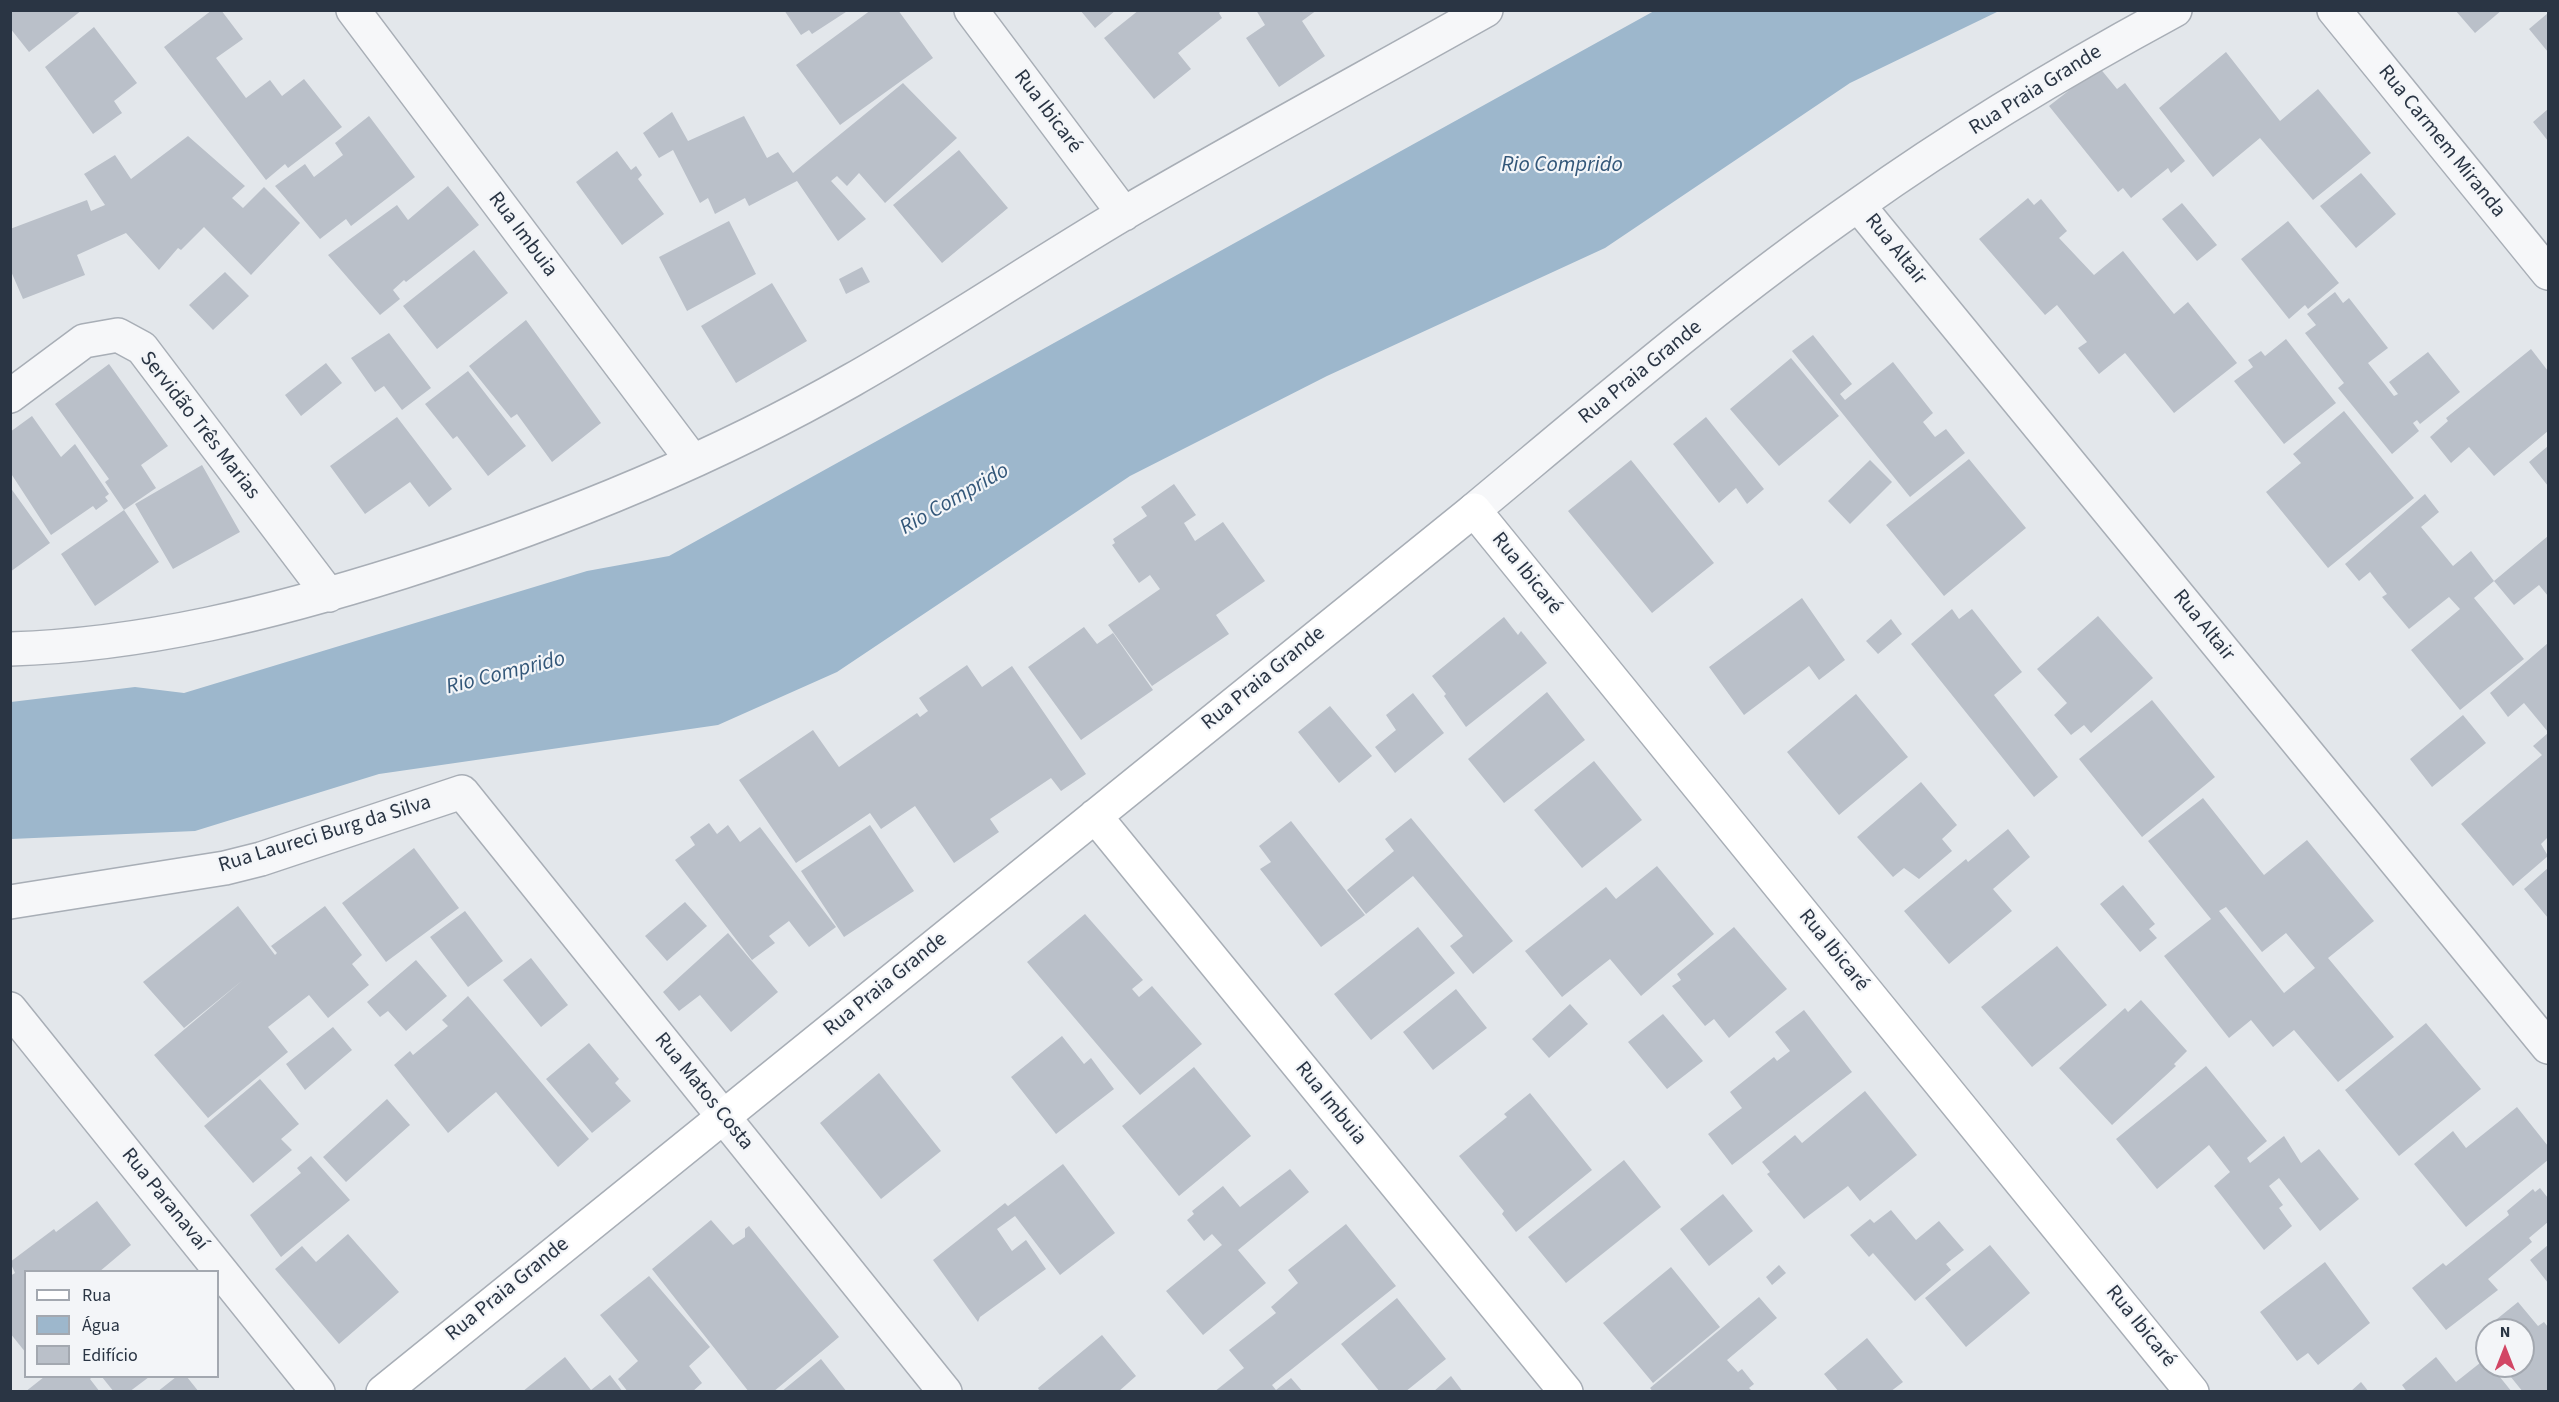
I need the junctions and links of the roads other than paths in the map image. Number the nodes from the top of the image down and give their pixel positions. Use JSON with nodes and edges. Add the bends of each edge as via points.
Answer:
{"nodes":[{"id":1,"x":353,"y":10,"type":"edge"},
{"id":2,"x":971,"y":10,"type":"edge"},
{"id":3,"x":1486,"y":10,"type":"edge"},
{"id":4,"x":2175,"y":10,"type":"edge"},
{"id":5,"x":2334,"y":10,"type":"edge"},
{"id":6,"x":1858,"y":205,"type":"junction"},
{"id":7,"x":1124,"y":214,"type":"junction"},
{"id":8,"x":2548,"y":273,"type":"edge"},
{"id":9,"x":10,"y":396,"type":"edge"},
{"id":10,"x":692,"y":460,"type":"junction"},
{"id":11,"x":1474,"y":510,"type":"junction"},
{"id":12,"x":328,"y":595,"type":"junction"},
{"id":13,"x":10,"y":649,"type":"edge"},
{"id":14,"x":462,"y":792,"type":"joint"},
{"id":15,"x":1095,"y":816,"type":"junction"},
{"id":16,"x":10,"y":902,"type":"edge"},
{"id":17,"x":10,"y":1009,"type":"edge"},
{"id":18,"x":2548,"y":1047,"type":"edge"},
{"id":19,"x":723,"y":1117,"type":"junction"},
{"id":20,"x":318,"y":1392,"type":"edge"},
{"id":21,"x":383,"y":1392,"type":"edge"},
{"id":22,"x":945,"y":1392,"type":"edge"},
{"id":23,"x":1566,"y":1392,"type":"edge"},
{"id":24,"x":2192,"y":1392,"type":"edge"}],
"edges":[{"from":1,"to":10,"type":"street","name":"Rua Imbuia"},
{"from":2,"to":7,"type":"street","name":"Rua Ibicaré"},
{"from":3,"to":7,"type":"street"},
{"from":4,"to":6,"type":"street","name":"Rua Praia Grande","via":[[2028,94]]},
{"from":5,"to":8,"type":"street","name":"Rua Carmem Miranda"},
{"from":6,"to":11,"type":"street","name":"Rua Praia Grande","via":[[1733,298]]},
{"from":6,"to":18,"type":"street","name":"Rua Altair"},
{"from":7,"to":10,"type":"street","via":[[852,380]]},
{"from":9,"to":12,"type":"street","name":"Servidão Três Marias","via":[[84,341],[118,336],[142,348]]},
{"from":10,"to":12,"type":"street","via":[[591,506],[468,551]]},
{"from":11,"to":15,"type":"street","name":"Rua Praia Grande"},
{"from":11,"to":24,"type":"street","name":"Rua Ibicaré"},
{"from":12,"to":13,"type":"street","via":[[232,621],[127,638]]},
{"from":14,"to":16,"type":"street","name":"Rua Laureci Burg da Silva","via":[[225,868]]},
{"from":14,"to":19,"type":"street","name":"Rua Matos Costa"},
{"from":15,"to":19,"type":"street","name":"Rua Praia Grande"},
{"from":15,"to":23,"type":"street","name":"Rua Imbuia"},
{"from":17,"to":20,"type":"street","name":"Rua Paranavaí"},
{"from":19,"to":21,"type":"street","name":"Rua Praia Grande"},
{"from":19,"to":22,"type":"street","name":"Rua Matos Costa"}]}
